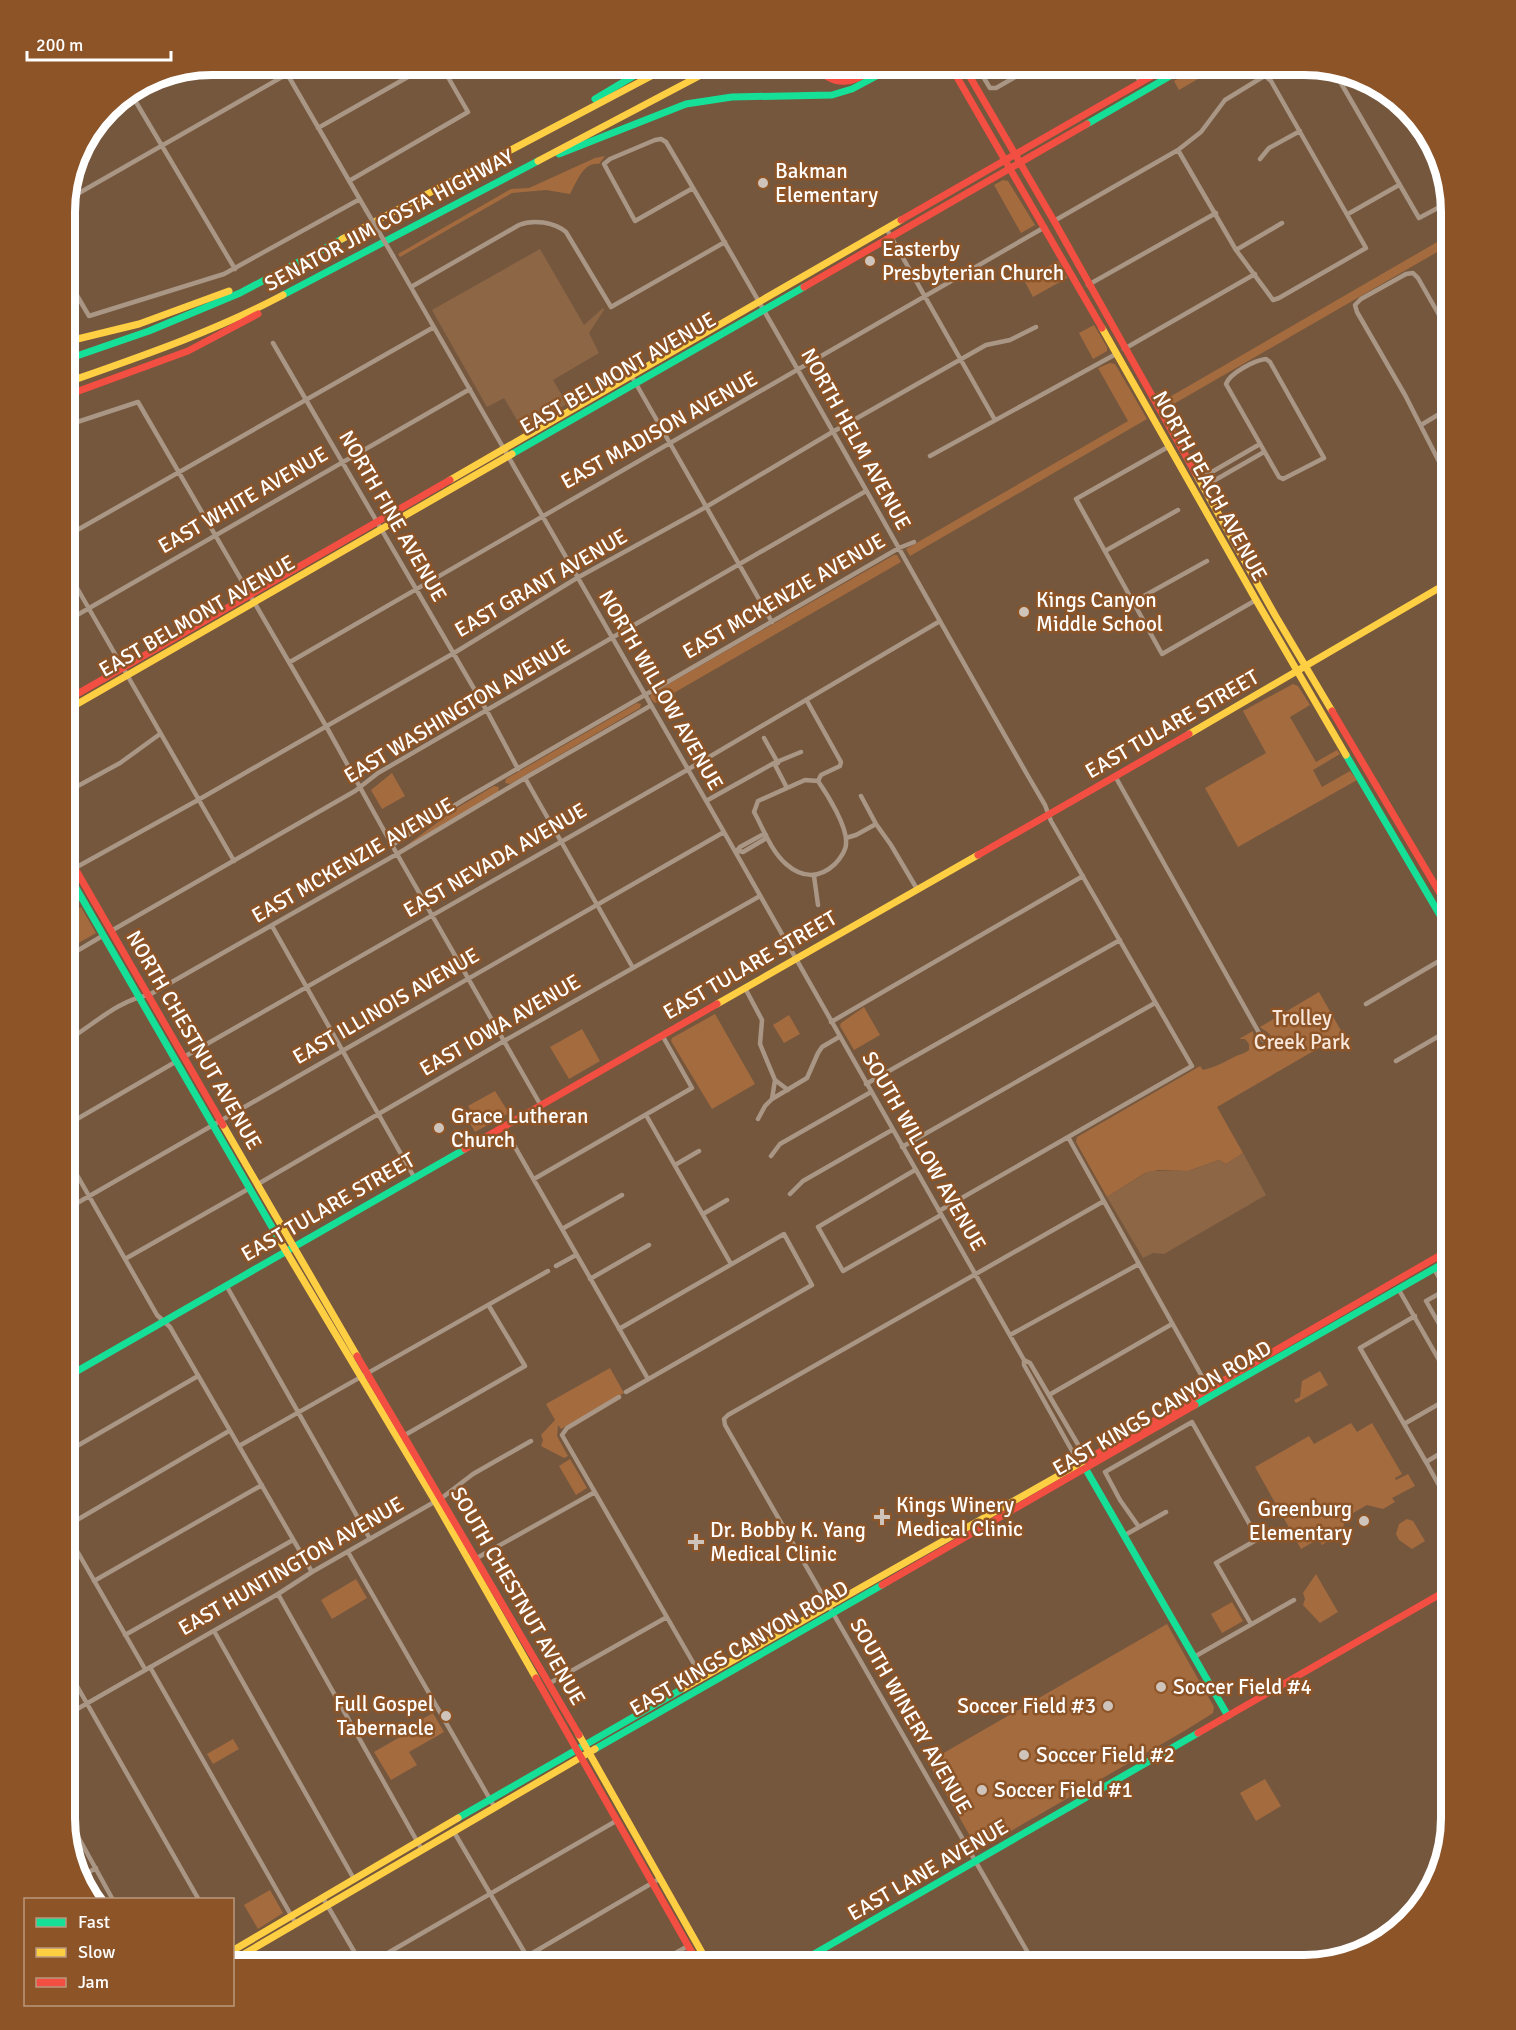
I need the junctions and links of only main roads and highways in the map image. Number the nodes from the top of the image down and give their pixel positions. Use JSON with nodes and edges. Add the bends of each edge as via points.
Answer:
{"nodes":[{"id":1,"x":635,"y":75,"type":"edge"},
{"id":2,"x":653,"y":75,"type":"edge"},
{"id":3,"x":701,"y":75,"type":"edge"},
{"id":4,"x":824,"y":75,"type":"edge"},
{"id":5,"x":863,"y":75,"type":"edge"},
{"id":6,"x":878,"y":75,"type":"edge"},
{"id":7,"x":956,"y":75,"type":"edge"},
{"id":8,"x":969,"y":75,"type":"edge"},
{"id":9,"x":1153,"y":75,"type":"edge"},
{"id":10,"x":1171,"y":75,"type":"edge"},
{"id":11,"x":1015,"y":154,"type":"junction"},
{"id":12,"x":495,"y":158,"type":"junction"},
{"id":13,"x":1006,"y":160,"type":"junction"},
{"id":14,"x":1020,"y":162,"type":"junction"},
{"id":15,"x":1010,"y":167,"type":"junction"},
{"id":16,"x":505,"y":177,"type":"junction"},
{"id":17,"x":345,"y":237,"type":"junction"},
{"id":18,"x":1056,"y":246,"type":"junction"},
{"id":19,"x":321,"y":274,"type":"junction"},
{"id":20,"x":1088,"y":285,"type":"junction"},
{"id":21,"x":75,"y":341,"type":"edge"},
{"id":22,"x":1116,"y":354,"type":"junction"},
{"id":23,"x":75,"y":357,"type":"edge"},
{"id":24,"x":75,"y":379,"type":"edge"},
{"id":25,"x":1142,"y":382,"type":"junction"},
{"id":26,"x":75,"y":392,"type":"edge"},
{"id":27,"x":1168,"y":447,"type":"junction"},
{"id":28,"x":1198,"y":480,"type":"junction"},
{"id":29,"x":1441,"y":587,"type":"edge"},
{"id":30,"x":1305,"y":667,"type":"junction"},
{"id":31,"x":1297,"y":672,"type":"junction"},
{"id":32,"x":75,"y":695,"type":"edge"},
{"id":33,"x":75,"y":705,"type":"edge"},
{"id":34,"x":75,"y":868,"type":"edge"},
{"id":35,"x":75,"y":888,"type":"edge"},
{"id":36,"x":1441,"y":894,"type":"edge"},
{"id":37,"x":1441,"y":909,"type":"edge"},
{"id":38,"x":232,"y":1157,"type":"junction"},
{"id":39,"x":258,"y":1184,"type":"junction"},
{"id":40,"x":294,"y":1246,"type":"junction"},
{"id":41,"x":286,"y":1251,"type":"junction"},
{"id":42,"x":1441,"y":1255,"type":"edge"},
{"id":43,"x":1441,"y":1265,"type":"edge"},
{"id":44,"x":75,"y":1372,"type":"edge"},
{"id":45,"x":1082,"y":1462,"type":"junction"},
{"id":46,"x":1086,"y":1470,"type":"junction"},
{"id":47,"x":1441,"y":1594,"type":"edge"},
{"id":48,"x":514,"y":1620,"type":"junction"},
{"id":49,"x":506,"y":1625,"type":"junction"},
{"id":50,"x":1228,"y":1716,"type":"junction"},
{"id":51,"x":584,"y":1744,"type":"junction"},
{"id":52,"x":575,"y":1749,"type":"junction"},
{"id":53,"x":590,"y":1753,"type":"junction"},
{"id":54,"x":580,"y":1758,"type":"junction"},
{"id":55,"x":616,"y":1821,"type":"junction"},
{"id":56,"x":643,"y":1850,"type":"junction"},
{"id":57,"x":234,"y":1950,"type":"edge"},
{"id":58,"x":242,"y":1955,"type":"edge"},
{"id":59,"x":693,"y":1955,"type":"edge"},
{"id":60,"x":703,"y":1955,"type":"edge"},
{"id":61,"x":812,"y":1955,"type":"edge"}],
"edges":[{"from":1,"to":12,"type":"main road"},
{"from":2,"to":12,"type":"main road","name":"SENATOR JIM COSTA HIGHWAY"},
{"from":3,"to":16,"type":"main road","name":"SENATOR JIM COSTA HIGHWAY"},
{"from":4,"to":5,"type":"main road","via":[[841,82]]},
{"from":6,"to":16,"type":"main road","via":[[832,95],[732,97],[686,104]]},
{"from":7,"to":13,"type":"main road","name":"NORTH PEACH AVENUE"},
{"from":8,"to":11,"type":"main road","name":"NORTH PEACH AVENUE"},
{"from":9,"to":11,"type":"main road","name":"EAST BELMONT AVENUE"},
{"from":10,"to":14,"type":"main road","name":"EAST BELMONT AVENUE"},
{"from":11,"to":13,"type":"main road","name":"EAST BELMONT AVENUE"},
{"from":11,"to":14,"type":"main road","name":"NORTH PEACH AVENUE"},
{"from":12,"to":17,"type":"main road","name":"SENATOR JIM COSTA HIGHWAY"},
{"from":13,"to":15,"type":"main road","name":"NORTH PEACH AVENUE"},
{"from":13,"to":32,"type":"main road","name":"EAST BELMONT AVENUE"},
{"from":14,"to":15,"type":"main road","name":"EAST BELMONT AVENUE"},
{"from":14,"to":20,"type":"main road","name":"NORTH PEACH AVENUE"},
{"from":15,"to":18,"type":"main road","name":"NORTH PEACH AVENUE"},
{"from":15,"to":33,"type":"main road","name":"EAST BELMONT AVENUE"},
{"from":16,"to":19,"type":"main road","name":"SENATOR JIM COSTA HIGHWAY"},
{"from":17,"to":21,"type":"main road","via":[[224,294]]},
{"from":17,"to":23,"type":"main road","name":"SENATOR JIM COSTA HIGHWAY","via":[[214,304]]},
{"from":18,"to":20,"type":"main road","via":[[1082,284]]},
{"from":18,"to":22,"type":"main road","name":"NORTH PEACH AVENUE"},
{"from":19,"to":24,"type":"main road","name":"SENATOR JIM COSTA HIGHWAY","via":[[194,337]]},
{"from":19,"to":26,"type":"main road","via":[[199,347]]},
{"from":20,"to":25,"type":"main road","name":"NORTH PEACH AVENUE"},
{"from":22,"to":25,"type":"main road","via":[[1122,356]]},
{"from":22,"to":27,"type":"main road","name":"NORTH PEACH AVENUE"},
{"from":25,"to":28,"type":"main road","name":"NORTH PEACH AVENUE"},
{"from":27,"to":28,"type":"main road","via":[[1175,449],[1191,476]]},
{"from":27,"to":31,"type":"main road","name":"NORTH PEACH AVENUE"},
{"from":28,"to":30,"type":"main road","name":"NORTH PEACH AVENUE"},
{"from":29,"to":30,"type":"main road","name":"EAST TULARE STREET"},
{"from":30,"to":31,"type":"main road","name":"EAST TULARE STREET"},
{"from":30,"to":36,"type":"main road","name":"NORTH PEACH AVENUE"},
{"from":31,"to":37,"type":"main road","name":"NORTH PEACH AVENUE"},
{"from":31,"to":40,"type":"main road","name":"EAST TULARE STREET"},
{"from":34,"to":39,"type":"main road","name":"NORTH CHESTNUT AVENUE"},
{"from":35,"to":38,"type":"main road","name":"NORTH CHESTNUT AVENUE"},
{"from":38,"to":39,"type":"main road"},
{"from":38,"to":41,"type":"main road","name":"NORTH CHESTNUT AVENUE"},
{"from":39,"to":40,"type":"main road","name":"NORTH CHESTNUT AVENUE"},
{"from":40,"to":41,"type":"main road","name":"EAST TULARE STREET"},
{"from":40,"to":48,"type":"main road","name":"SOUTH CHESTNUT AVENUE"},
{"from":41,"to":44,"type":"main road","name":"EAST TULARE STREET"},
{"from":41,"to":49,"type":"main road","name":"SOUTH CHESTNUT AVENUE"},
{"from":42,"to":45,"type":"main road","name":"EAST KINGS CANYON ROAD"},
{"from":43,"to":46,"type":"main road","name":"EAST KINGS CANYON ROAD"},
{"from":45,"to":46,"type":"main road","name":"SOUTH WILLOW AVENUE"},
{"from":45,"to":51,"type":"main road","name":"EAST KINGS CANYON ROAD"},
{"from":46,"to":50,"type":"main road","name":"SOUTH WILLOW AVENUE"},
{"from":46,"to":53,"type":"main road","name":"EAST KINGS CANYON ROAD"},
{"from":47,"to":50,"type":"main road","name":"EAST LANE AVENUE"},
{"from":48,"to":49,"type":"main road"},
{"from":48,"to":51,"type":"main road","name":"SOUTH CHESTNUT AVENUE"},
{"from":49,"to":52,"type":"main road","name":"SOUTH CHESTNUT AVENUE"},
{"from":50,"to":61,"type":"main road","name":"EAST LANE AVENUE"},
{"from":51,"to":52,"type":"main road","name":"EAST KINGS CANYON ROAD"},
{"from":51,"to":53,"type":"main road","name":"SOUTH CHESTNUT AVENUE"},
{"from":52,"to":54,"type":"main road","name":"SOUTH CHESTNUT AVENUE"},
{"from":52,"to":57,"type":"main road","name":"EAST KINGS CANYON ROAD"},
{"from":53,"to":54,"type":"main road","name":"EAST KINGS CANYON ROAD"},
{"from":53,"to":56,"type":"main road","name":"SOUTH CHESTNUT AVENUE"},
{"from":54,"to":55,"type":"main road","name":"SOUTH CHESTNUT AVENUE"},
{"from":54,"to":58,"type":"main road","name":"EAST KINGS CANYON ROAD"},
{"from":55,"to":56,"type":"main road","via":[[623,1825],[636,1847]]},
{"from":55,"to":59,"type":"main road","name":"SOUTH CHESTNUT AVENUE"},
{"from":56,"to":60,"type":"main road","name":"SOUTH CHESTNUT AVENUE"}]}
